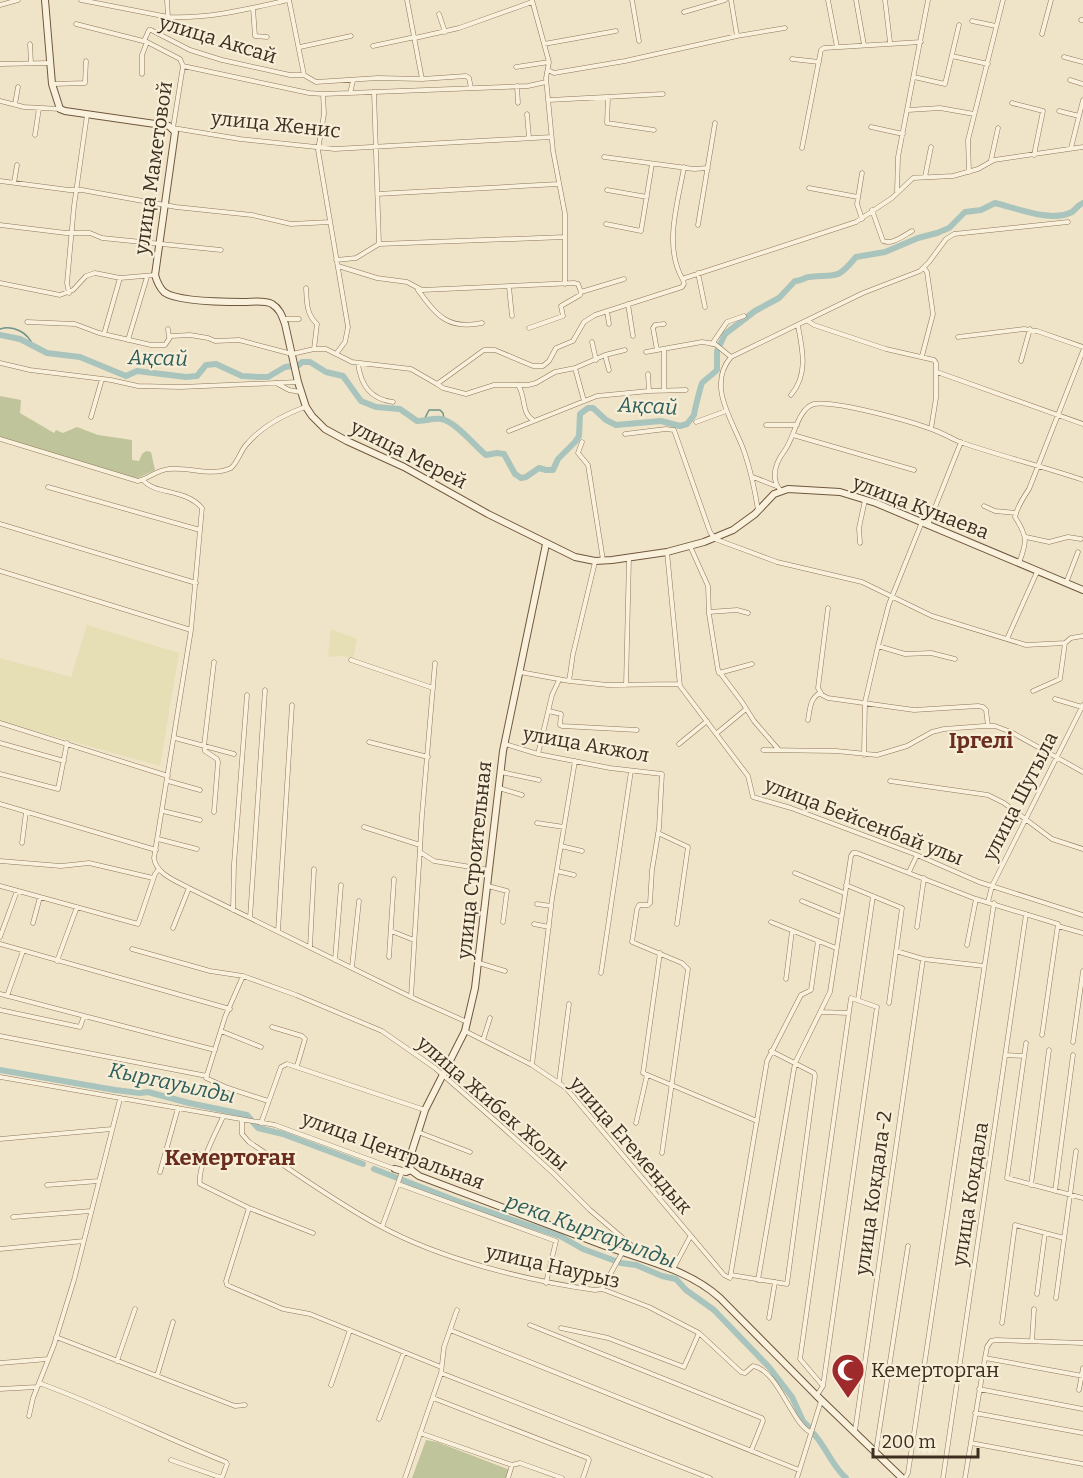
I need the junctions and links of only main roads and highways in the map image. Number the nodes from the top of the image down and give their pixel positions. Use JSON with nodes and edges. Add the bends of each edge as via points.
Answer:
{"nodes":[{"id":1,"x":45,"y":0,"type":"edge"},
{"id":2,"x":173,"y":128,"type":"joint"},
{"id":3,"x":283,"y":319,"type":"joint"},
{"id":4,"x":546,"y":544,"type":"junction"},
{"id":5,"x":1083,"y":590,"type":"edge"},
{"id":6,"x":394,"y":1169,"type":"road end"},
{"id":7,"x":411,"y":1170,"type":"junction"},
{"id":8,"x":903,"y":1478,"type":"edge"}],
"edges":[{"from":1,"to":2,"type":"main road","name":"улица Женис","via":[[52,84],[60,109]]},
{"from":2,"to":3,"type":"main road","name":"улица Маметовой","via":[[155,275],[159,286],[168,294],[264,302],[274,306]]},
{"from":3,"to":4,"type":"main road","name":"улица Мерей","via":[[300,392],[318,423]]},
{"from":4,"to":5,"type":"main road","name":"улица Кунаева","via":[[595,561],[666,552],[715,539],[743,524],[779,489],[822,490],[866,499]]},
{"from":4,"to":7,"type":"main road","name":"улица Строительная","via":[[504,744],[479,963],[467,1022],[425,1110]]},
{"from":6,"to":7,"type":"main road","name":"улица Центральная","via":[[400,1179]]},
{"from":7,"to":8,"type":"main road","name":"улица Центральная","via":[[621,1255],[673,1270],[712,1291]]}]}
